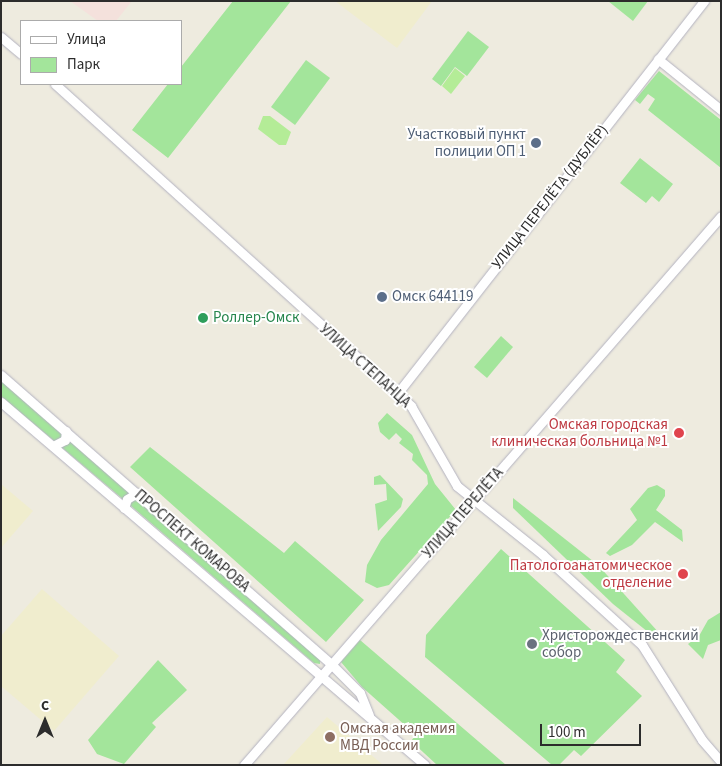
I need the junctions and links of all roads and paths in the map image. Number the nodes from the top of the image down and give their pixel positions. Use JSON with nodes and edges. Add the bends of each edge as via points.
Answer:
{"nodes":[{"id":1,"x":704,"y":1,"type":"edge"},
{"id":2,"x":1,"y":37,"type":"edge"},
{"id":3,"x":20,"y":53,"type":"edge"},
{"id":4,"x":658,"y":59,"type":"junction"},
{"id":5,"x":56,"y":85,"type":"edge"},
{"id":6,"x":721,"y":110,"type":"edge"},
{"id":7,"x":721,"y":216,"type":"edge"},
{"id":8,"x":1,"y":375,"type":"edge"},
{"id":9,"x":397,"y":394,"type":"junction"},
{"id":10,"x":1,"y":402,"type":"edge"},
{"id":11,"x":66,"y":432,"type":"junction"},
{"id":12,"x":53,"y":446,"type":"junction"},
{"id":13,"x":137,"y":493,"type":"junction"},
{"id":14,"x":475,"y":500,"type":"junction"},
{"id":15,"x":124,"y":508,"type":"junction"},
{"id":16,"x":331,"y":664,"type":"junction"},
{"id":17,"x":320,"y":676,"type":"junction"},
{"id":18,"x":370,"y":718,"type":"junction"},
{"id":19,"x":721,"y":762,"type":"edge"},
{"id":20,"x":244,"y":765,"type":"edge"},
{"id":21,"x":425,"y":765,"type":"edge"}],
"edges":[{"from":1,"to":4,"type":"main road","name":"УЛИЦА ПЕРЕЛЁТА (ДУБЛЁР)"},
{"from":2,"to":3,"type":"main road"},
{"from":4,"to":6,"type":"main road"},
{"from":4,"to":9,"type":"main road","name":"УЛИЦА ПЕРЕЛЁТА (ДУБЛЁР)"},
{"from":5,"to":9,"type":"main road","name":"УЛИЦА СТЕПАНЦА"},
{"from":7,"to":14,"type":"main road","name":"УЛИЦА ПЕРЕЛЁТА"},
{"from":8,"to":11,"type":"main road","name":"ПРОСПЕКТ КОМАРОВА"},
{"from":9,"to":14,"type":"main road","name":"УЛИЦА СТЕПАНЦА","via":[[422,421],[449,476]]},
{"from":10,"to":12,"type":"main road","name":"ПРОСПЕКТ КОМАРОВА"},
{"from":11,"to":12,"type":"main road","via":[[65,440]]},
{"from":11,"to":13,"type":"main road","name":"ПРОСПЕКТ КОМАРОВА"},
{"from":12,"to":15,"type":"main road","name":"ПРОСПЕКТ КОМАРОВА"},
{"from":13,"to":15,"type":"main road","via":[[126,499]]},
{"from":13,"to":16,"type":"main road","name":"ПРОСПЕКТ КОМАРОВА"},
{"from":14,"to":16,"type":"main road","name":"УЛИЦА ПЕРЕЛЁТА"},
{"from":14,"to":19,"type":"main road","name":"УЛИЦА СТЕПАНЦА","via":[[642,645],[702,740]]},
{"from":15,"to":17,"type":"main road","name":"ПРОСПЕКТ КОМАРОВА"},
{"from":16,"to":17,"type":"main road","name":"УЛИЦА ПЕРЕЛЁТА"},
{"from":16,"to":18,"type":"main road","name":"ПРОСПЕКТ КОМАРОВА","via":[[360,692]]},
{"from":17,"to":18,"type":"main road","name":"ПРОСПЕКТ КОМАРОВА"},
{"from":17,"to":20,"type":"main road","name":"УЛИЦА ПЕРЕЛЁТА"},
{"from":18,"to":21,"type":"main road","name":"ПРОСПЕКТ КОМАРОВА"}]}
